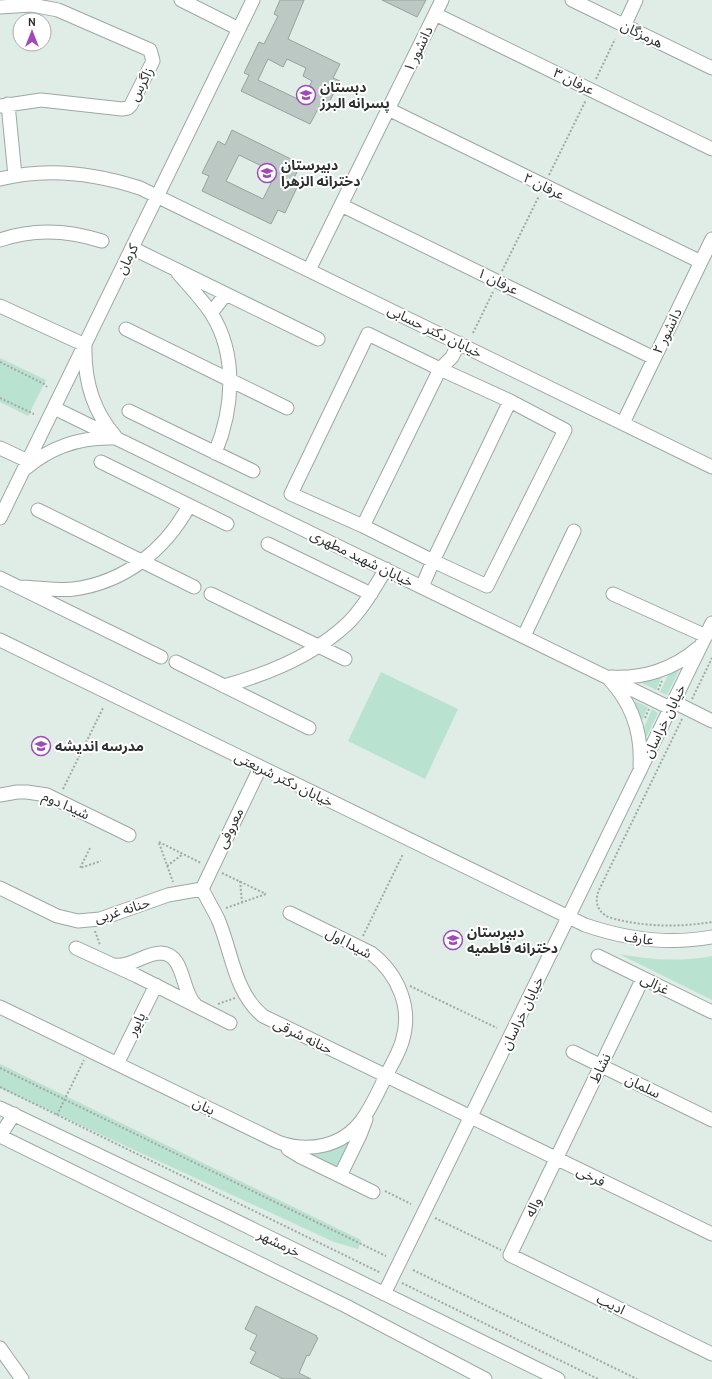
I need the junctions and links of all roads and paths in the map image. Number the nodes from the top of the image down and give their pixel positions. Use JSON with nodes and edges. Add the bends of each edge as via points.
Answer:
{"nodes":[{"id":1,"x":181,"y":0,"type":"edge"},
{"id":2,"x":253,"y":0,"type":"edge"},
{"id":3,"x":442,"y":0,"type":"edge"},
{"id":4,"x":572,"y":0,"type":"edge"},
{"id":5,"x":636,"y":0,"type":"edge"},
{"id":6,"x":0,"y":7,"type":"edge"},
{"id":7,"x":435,"y":14,"type":"junction"},
{"id":8,"x":624,"y":26,"type":"junction"},
{"id":9,"x":239,"y":29,"type":"junction"},
{"id":10,"x":616,"y":39,"type":"dead end"},
{"id":11,"x":712,"y":68,"type":"edge"},
{"id":12,"x":595,"y":82,"type":"dead end"},
{"id":13,"x":587,"y":98,"type":"dead end"},
{"id":14,"x":4,"y":105,"type":"edge"},
{"id":15,"x":388,"y":110,"type":"junction"},
{"id":16,"x":712,"y":149,"type":"edge"},
{"id":17,"x":15,"y":176,"type":"junction"},
{"id":18,"x":548,"y":178,"type":"dead end"},
{"id":19,"x":0,"y":179,"type":"edge"},
{"id":20,"x":540,"y":193,"type":"dead end"},
{"id":21,"x":158,"y":196,"type":"junction"},
{"id":22,"x":341,"y":205,"type":"junction"},
{"id":23,"x":712,"y":239,"type":"edge"},
{"id":24,"x":0,"y":240,"type":"edge"},
{"id":25,"x":102,"y":241,"type":"dead end"},
{"id":26,"x":132,"y":248,"type":"junction"},
{"id":27,"x":701,"y":262,"type":"junction"},
{"id":28,"x":174,"y":269,"type":"junction"},
{"id":29,"x":309,"y":270,"type":"junction"},
{"id":30,"x":501,"y":274,"type":"dead end"},
{"id":31,"x":494,"y":289,"type":"dead end"},
{"id":32,"x":226,"y":294,"type":"junction"},
{"id":33,"x":0,"y":306,"type":"edge"},
{"id":34,"x":211,"y":313,"type":"junction"},
{"id":35,"x":126,"y":329,"type":"dead end"},
{"id":36,"x":472,"y":333,"type":"dead end"},
{"id":37,"x":318,"y":339,"type":"dead end"},
{"id":38,"x":459,"y":343,"type":"junction"},
{"id":39,"x":85,"y":345,"type":"junction"},
{"id":40,"x":654,"y":358,"type":"junction"},
{"id":41,"x":0,"y":362,"type":"edge"},
{"id":42,"x":440,"y":369,"type":"junction"},
{"id":43,"x":230,"y":380,"type":"junction"},
{"id":44,"x":47,"y":387,"type":"dead end"},
{"id":45,"x":0,"y":398,"type":"edge"},
{"id":46,"x":510,"y":401,"type":"junction"},
{"id":47,"x":54,"y":408,"type":"junction"},
{"id":48,"x":287,"y":408,"type":"dead end"},
{"id":49,"x":129,"y":411,"type":"dead end"},
{"id":50,"x":34,"y":414,"type":"dead end"},
{"id":51,"x":623,"y":423,"type":"junction"},
{"id":52,"x":117,"y":438,"type":"junction"},
{"id":53,"x":0,"y":448,"type":"edge"},
{"id":54,"x":215,"y":453,"type":"junction"},
{"id":55,"x":101,"y":462,"type":"dead end"},
{"id":56,"x":26,"y":466,"type":"junction"},
{"id":57,"x":712,"y":467,"type":"edge"},
{"id":58,"x":253,"y":471,"type":"dead end"},
{"id":59,"x":189,"y":506,"type":"junction"},
{"id":60,"x":38,"y":510,"type":"dead end"},
{"id":61,"x":0,"y":518,"type":"edge"},
{"id":62,"x":227,"y":524,"type":"dead end"},
{"id":63,"x":363,"y":526,"type":"junction"},
{"id":64,"x":574,"y":531,"type":"dead end"},
{"id":65,"x":268,"y":544,"type":"dead end"},
{"id":66,"x":433,"y":561,"type":"junction"},
{"id":67,"x":142,"y":562,"type":"junction"},
{"id":68,"x":386,"y":569,"type":"junction"},
{"id":69,"x":0,"y":578,"type":"edge"},
{"id":70,"x":19,"y":587,"type":"junction"},
{"id":71,"x":194,"y":587,"type":"dead end"},
{"id":72,"x":422,"y":587,"type":"junction"},
{"id":73,"x":72,"y":589,"type":"junction"},
{"id":74,"x":211,"y":594,"type":"dead end"},
{"id":75,"x":371,"y":594,"type":"junction"},
{"id":76,"x":613,"y":594,"type":"dead end"},
{"id":77,"x":73,"y":614,"type":"junction"},
{"id":78,"x":712,"y":623,"type":"edge"},
{"id":79,"x":524,"y":636,"type":"junction"},
{"id":80,"x":0,"y":640,"type":"edge"},
{"id":81,"x":703,"y":640,"type":"junction"},
{"id":82,"x":318,"y":646,"type":"junction"},
{"id":83,"x":161,"y":657,"type":"dead end"},
{"id":84,"x":712,"y":658,"type":"edge"},
{"id":85,"x":344,"y":659,"type":"dead end"},
{"id":86,"x":176,"y":662,"type":"dead end"},
{"id":87,"x":607,"y":677,"type":"junction"},
{"id":88,"x":253,"y":678,"type":"junction"},
{"id":89,"x":224,"y":686,"type":"junction"},
{"id":90,"x":255,"y":701,"type":"junction"},
{"id":91,"x":672,"y":705,"type":"junction"},
{"id":92,"x":104,"y":708,"type":"dead end"},
{"id":93,"x":687,"y":709,"type":"junction"},
{"id":94,"x":712,"y":721,"type":"edge"},
{"id":95,"x":309,"y":728,"type":"dead end"},
{"id":96,"x":260,"y":768,"type":"junction"},
{"id":97,"x":640,"y":771,"type":"junction"},
{"id":98,"x":61,"y":792,"type":"dead end"},
{"id":99,"x":0,"y":795,"type":"edge"},
{"id":100,"x":129,"y":835,"type":"dead end"},
{"id":101,"x":90,"y":848,"type":"dead end"},
{"id":102,"x":183,"y":854,"type":"junction"},
{"id":103,"x":403,"y":854,"type":"dead end"},
{"id":104,"x":101,"y":861,"type":"dead end"},
{"id":105,"x":201,"y":862,"type":"dead end"},
{"id":106,"x":168,"y":866,"type":"junction"},
{"id":107,"x":222,"y":872,"type":"dead end"},
{"id":108,"x":240,"y":882,"type":"junction"},
{"id":109,"x":174,"y":883,"type":"dead end"},
{"id":110,"x":0,"y":888,"type":"edge"},
{"id":111,"x":202,"y":889,"type":"junction"},
{"id":112,"x":242,"y":902,"type":"junction"},
{"id":113,"x":224,"y":908,"type":"dead end"},
{"id":114,"x":290,"y":913,"type":"dead end"},
{"id":115,"x":568,"y":918,"type":"junction"},
{"id":116,"x":712,"y":922,"type":"edge"},
{"id":117,"x":94,"y":930,"type":"dead end"},
{"id":118,"x":712,"y":937,"type":"edge"},
{"id":119,"x":362,"y":938,"type":"dead end"},
{"id":120,"x":76,"y":948,"type":"dead end"},
{"id":121,"x":102,"y":952,"type":"dead end"},
{"id":122,"x":598,"y":956,"type":"dead end"},
{"id":123,"x":132,"y":963,"type":"junction"},
{"id":124,"x":112,"y":965,"type":"junction"},
{"id":125,"x":137,"y":976,"type":"junction"},
{"id":126,"x":643,"y":978,"type":"junction"},
{"id":127,"x":156,"y":985,"type":"junction"},
{"id":128,"x":407,"y":985,"type":"dead end"},
{"id":129,"x":186,"y":989,"type":"junction"},
{"id":130,"x":173,"y":993,"type":"junction"},
{"id":131,"x":236,"y":998,"type":"dead end"},
{"id":132,"x":197,"y":1006,"type":"junction"},
{"id":133,"x":212,"y":1006,"type":"dead end"},
{"id":134,"x":0,"y":1007,"type":"edge"},
{"id":135,"x":712,"y":1012,"type":"edge"},
{"id":136,"x":230,"y":1023,"type":"dead end"},
{"id":137,"x":497,"y":1028,"type":"dead end"},
{"id":138,"x":573,"y":1052,"type":"dead end"},
{"id":139,"x":85,"y":1058,"type":"dead end"},
{"id":140,"x":116,"y":1064,"type":"junction"},
{"id":141,"x":601,"y":1066,"type":"junction"},
{"id":142,"x":0,"y":1068,"type":"edge"},
{"id":143,"x":386,"y":1076,"type":"junction"},
{"id":144,"x":0,"y":1087,"type":"edge"},
{"id":145,"x":64,"y":1099,"type":"junction"},
{"id":146,"x":371,"y":1106,"type":"junction"},
{"id":147,"x":0,"y":1108,"type":"edge"},
{"id":148,"x":14,"y":1114,"type":"junction"},
{"id":149,"x":57,"y":1115,"type":"junction"},
{"id":150,"x":470,"y":1117,"type":"junction"},
{"id":151,"x":712,"y":1120,"type":"edge"},
{"id":152,"x":0,"y":1136,"type":"edge"},
{"id":153,"x":278,"y":1142,"type":"junction"},
{"id":154,"x":556,"y":1159,"type":"junction"},
{"id":155,"x":340,"y":1176,"type":"junction"},
{"id":156,"x":373,"y":1192,"type":"dead end"},
{"id":157,"x":424,"y":1212,"type":"junction"},
{"id":158,"x":712,"y":1234,"type":"edge"},
{"id":159,"x":506,"y":1253,"type":"junction"},
{"id":160,"x":386,"y":1256,"type":"dead end"},
{"id":161,"x":413,"y":1270,"type":"dead end"},
{"id":162,"x":392,"y":1278,"type":"junction"},
{"id":163,"x":384,"y":1294,"type":"junction"},
{"id":164,"x":0,"y":1348,"type":"edge"},
{"id":165,"x":712,"y":1354,"type":"edge"},
{"id":166,"x":22,"y":1379,"type":"edge"},
{"id":167,"x":485,"y":1379,"type":"edge"},
{"id":168,"x":558,"y":1379,"type":"edge"},
{"id":169,"x":598,"y":1379,"type":"edge"},
{"id":170,"x":637,"y":1379,"type":"edge"}],
"edges":[{"from":1,"to":9,"type":"street"},
{"from":2,"to":9,"type":"street","name":"کرمان"},
{"from":3,"to":7,"type":"street","name":"دانشور ۱"},
{"from":4,"to":8,"type":"street","name":"هرمزگان"},
{"from":5,"to":8,"type":"street"},
{"from":6,"to":14,"type":"street","name":"زاگرس","via":[[32,4],[58,10],[150,50],[153,61],[128,108],[41,100]]},
{"from":7,"to":15,"type":"street","name":"دانشور ۱"},
{"from":7,"to":16,"type":"street","name":"عرفان ۳"},
{"from":8,"to":11,"type":"street","name":"هرمزگان"},
{"from":9,"to":21,"type":"street","name":"کرمان"},
{"from":10,"to":12,"type":"path"},
{"from":13,"to":18,"type":"path"},
{"from":14,"to":17,"type":"street","name":"زاگرس"},
{"from":15,"to":22,"type":"street","name":"دانشور ۱"},
{"from":15,"to":27,"type":"street","name":"عرفان ۲"},
{"from":17,"to":19,"type":"street","name":"خیابان دکتر حسابی"},
{"from":17,"to":21,"type":"street","name":"خیابان دکتر حسابی","via":[[42,172],[82,174],[121,182]]},
{"from":20,"to":30,"type":"path"},
{"from":21,"to":26,"type":"street","name":"کرمان"},
{"from":21,"to":29,"type":"street","name":"خیابان دکتر حسابی"},
{"from":22,"to":29,"type":"street","name":"دانشور ۱"},
{"from":22,"to":40,"type":"street","name":"عرفان ۱"},
{"from":23,"to":27,"type":"street","name":"دانشور ۲"},
{"from":24,"to":25,"type":"street","via":[[22,234],[55,232]]},
{"from":26,"to":28,"type":"street"},
{"from":26,"to":39,"type":"street","name":"کرمان"},
{"from":27,"to":40,"type":"street","name":"دانشور ۲"},
{"from":28,"to":32,"type":"street"},
{"from":28,"to":34,"type":"street"},
{"from":29,"to":38,"type":"street","name":"خیابان دکتر حسابی"},
{"from":31,"to":36,"type":"path"},
{"from":32,"to":34,"type":"street"},
{"from":32,"to":37,"type":"street"},
{"from":33,"to":39,"type":"street"},
{"from":34,"to":43,"type":"street","via":[[226,352]]},
{"from":35,"to":43,"type":"street"},
{"from":38,"to":42,"type":"street","via":[[452,356]]},
{"from":38,"to":51,"type":"street","name":"خیابان دکتر حسابی"},
{"from":39,"to":47,"type":"street","name":"کرمان"},
{"from":39,"to":52,"type":"street","via":[[85,370],[91,395],[99,414]]},
{"from":40,"to":51,"type":"street","name":"دانشور ۲"},
{"from":41,"to":44,"type":"path"},
{"from":42,"to":46,"type":"street"},
{"from":42,"to":63,"type":"street"},
{"from":42,"to":63,"type":"street","via":[[368,334],[291,494]]},
{"from":43,"to":48,"type":"street"},
{"from":43,"to":54,"type":"street","via":[[225,425]]},
{"from":45,"to":50,"type":"path"},
{"from":46,"to":66,"type":"street"},
{"from":46,"to":66,"type":"street","via":[[565,430],[487,586]]},
{"from":47,"to":52,"type":"street","name":"خیابان شهید مطهری"},
{"from":47,"to":56,"type":"street","name":"کرمان"},
{"from":49,"to":54,"type":"street"},
{"from":51,"to":57,"type":"street","name":"خیابان دکتر حسابی"},
{"from":52,"to":56,"type":"street","via":[[92,439],[67,445]]},
{"from":52,"to":68,"type":"street","name":"خیابان شهید مطهری"},
{"from":53,"to":56,"type":"street"},
{"from":54,"to":58,"type":"street"},
{"from":55,"to":59,"type":"street"},
{"from":56,"to":61,"type":"street","name":"کرمان"},
{"from":59,"to":62,"type":"street"},
{"from":59,"to":67,"type":"street","via":[[174,531]]},
{"from":60,"to":67,"type":"street"},
{"from":63,"to":66,"type":"street"},
{"from":64,"to":79,"type":"street"},
{"from":65,"to":75,"type":"street"},
{"from":66,"to":72,"type":"street"},
{"from":67,"to":71,"type":"street"},
{"from":67,"to":73,"type":"street","via":[[102,582]]},
{"from":68,"to":72,"type":"street","name":"خیابان شهید مطهری"},
{"from":68,"to":75,"type":"street"},
{"from":69,"to":70,"type":"street"},
{"from":70,"to":73,"type":"street"},
{"from":70,"to":77,"type":"street"},
{"from":72,"to":79,"type":"street","name":"خیابان شهید مطهری"},
{"from":73,"to":77,"type":"street"},
{"from":74,"to":82,"type":"street"},
{"from":75,"to":82,"type":"street","via":[[347,624]]},
{"from":76,"to":81,"type":"street"},
{"from":77,"to":83,"type":"street"},
{"from":78,"to":81,"type":"street","name":"خیابان خراسان"},
{"from":79,"to":87,"type":"street","name":"خیابان شهید مطهری"},
{"from":80,"to":96,"type":"street","name":"خیابان دکتر شریعتی"},
{"from":81,"to":87,"type":"street","via":[[681,661],[658,672],[633,677]]},
{"from":81,"to":91,"type":"street","name":"خیابان خراسان"},
{"from":82,"to":85,"type":"street"},
{"from":82,"to":88,"type":"street"},
{"from":84,"to":93,"type":"path"},
{"from":86,"to":89,"type":"street"},
{"from":87,"to":91,"type":"street","name":"خیابان شهید مطهری"},
{"from":87,"to":97,"type":"street","via":[[623,697],[634,720],[639,740]]},
{"from":88,"to":89,"type":"street"},
{"from":88,"to":90,"type":"street"},
{"from":89,"to":90,"type":"street"},
{"from":90,"to":95,"type":"street"},
{"from":91,"to":93,"type":"street","name":"خیابان شهید مطهری"},
{"from":91,"to":97,"type":"street","name":"خیابان خراسان"},
{"from":92,"to":98,"type":"path"},
{"from":93,"to":94,"type":"street","name":"خیابان شهید مطهری"},
{"from":93,"to":116,"type":"path","via":[[599,890],[597,902],[600,911],[608,917],[626,922],[682,926]]},
{"from":96,"to":111,"type":"street","name":"معروفی"},
{"from":96,"to":115,"type":"street","name":"خیابان دکتر شریعتی"},
{"from":97,"to":115,"type":"street","name":"خیابان خراسان"},
{"from":99,"to":100,"type":"street","name":"شیدا دوم","via":[[27,792],[47,795]]},
{"from":101,"to":104,"type":"path","via":[[80,868]]},
{"from":102,"to":105,"type":"path"},
{"from":102,"to":106,"type":"path"},
{"from":102,"to":106,"type":"path","via":[[159,842]]},
{"from":103,"to":119,"type":"path"},
{"from":106,"to":109,"type":"path"},
{"from":107,"to":108,"type":"path"},
{"from":108,"to":112,"type":"path"},
{"from":108,"to":112,"type":"path","via":[[266,894]]},
{"from":110,"to":111,"type":"street","name":"حنانه غربی","via":[[57,916],[78,921],[100,919],[168,895]]},
{"from":111,"to":143,"type":"street","name":"حنانه شرقی","via":[[218,919],[241,988],[252,1006],[269,1020]]},
{"from":112,"to":113,"type":"path"},
{"from":114,"to":143,"type":"street","name":"شیدا اول","via":[[371,953],[392,975],[404,1002],[406,1022],[402,1043]]},
{"from":115,"to":118,"type":"street","name":"عارف","via":[[604,932],[643,940],[683,941]]},
{"from":115,"to":150,"type":"street","name":"خیابان خراسان"},
{"from":117,"to":121,"type":"path"},
{"from":120,"to":124,"type":"street"},
{"from":122,"to":126,"type":"street","name":"غزالی"},
{"from":123,"to":124,"type":"street"},
{"from":123,"to":125,"type":"street","via":[[132,970]]},
{"from":123,"to":129,"type":"street","via":[[156,954],[169,955],[178,964]]},
{"from":124,"to":125,"type":"street"},
{"from":125,"to":127,"type":"street"},
{"from":126,"to":135,"type":"street","name":"غزالی"},
{"from":126,"to":141,"type":"street","name":"نشاط"},
{"from":127,"to":130,"type":"street"},
{"from":127,"to":140,"type":"street","name":"پایور"},
{"from":128,"to":137,"type":"path"},
{"from":129,"to":130,"type":"street","via":[[180,994]]},
{"from":129,"to":132,"type":"street"},
{"from":130,"to":132,"type":"street"},
{"from":131,"to":133,"type":"path"},
{"from":132,"to":136,"type":"street"},
{"from":134,"to":140,"type":"street","name":"بنان"},
{"from":138,"to":141,"type":"street","name":"سلمان"},
{"from":139,"to":145,"type":"path"},
{"from":140,"to":153,"type":"street","name":"بنان"},
{"from":141,"to":151,"type":"street","name":"سلمان"},
{"from":141,"to":154,"type":"street","name":"نشاط"},
{"from":142,"to":145,"type":"path"},
{"from":143,"to":146,"type":"street","name":"بنان"},
{"from":143,"to":150,"type":"street","name":"حنانه شرقی"},
{"from":144,"to":149,"type":"path"},
{"from":145,"to":149,"type":"path"},
{"from":145,"to":160,"type":"path"},
{"from":146,"to":153,"type":"street","name":"بنان","via":[[354,1128],[338,1141],[328,1145],[298,1148]]},
{"from":146,"to":155,"type":"street"},
{"from":147,"to":148,"type":"street","name":"خرمشهر"},
{"from":148,"to":152,"type":"street"},
{"from":148,"to":163,"type":"street","name":"خرمشهر"},
{"from":149,"to":162,"type":"path"},
{"from":150,"to":154,"type":"street","name":"فرخی"},
{"from":150,"to":157,"type":"street","name":"خیابان خراسان"},
{"from":152,"to":167,"type":"street","name":"خرمشهر","via":[[346,1306]]},
{"from":153,"to":155,"type":"street","via":[[301,1157]]},
{"from":154,"to":158,"type":"street","name":"فرخی"},
{"from":154,"to":159,"type":"street","name":"واله"},
{"from":155,"to":156,"type":"street"},
{"from":157,"to":159,"type":"path"},
{"from":157,"to":162,"type":"street","name":"خیابان خراسان"},
{"from":159,"to":165,"type":"street","name":"ادیب"},
{"from":161,"to":170,"type":"path"},
{"from":162,"to":163,"type":"street","name":"خیابان خراسان"},
{"from":162,"to":169,"type":"path"},
{"from":163,"to":168,"type":"street","name":"خرمشهر"},
{"from":164,"to":166,"type":"street"}]}
